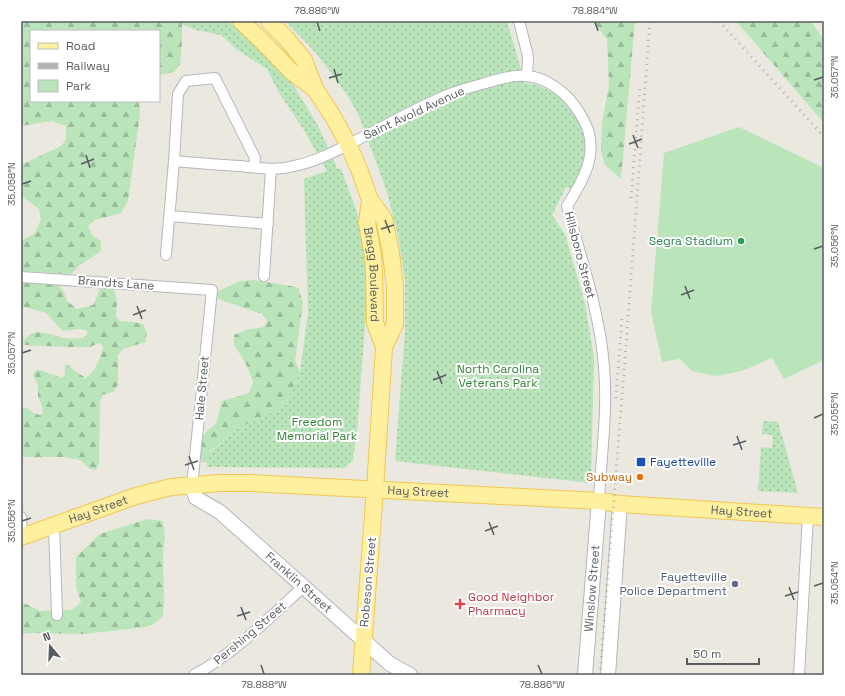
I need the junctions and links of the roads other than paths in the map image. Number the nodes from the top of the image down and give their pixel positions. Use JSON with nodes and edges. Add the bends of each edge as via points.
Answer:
{"nodes":[{"id":1,"x":241,"y":21,"type":"edge"},
{"id":2,"x":269,"y":21,"type":"edge"},
{"id":3,"x":519,"y":21,"type":"edge"},
{"id":4,"x":528,"y":76,"type":"junction"},
{"id":5,"x":315,"y":89,"type":"junction"},
{"id":6,"x":348,"y":144,"type":"junction"},
{"id":7,"x":174,"y":161,"type":"junction"},
{"id":8,"x":254,"y":167,"type":"junction"},
{"id":9,"x":271,"y":169,"type":"junction"},
{"id":10,"x":170,"y":216,"type":"junction"},
{"id":11,"x":268,"y":224,"type":"junction"},
{"id":12,"x":166,"y":255,"type":"dead end"},
{"id":13,"x":264,"y":276,"type":"dead end"},
{"id":14,"x":21,"y":277,"type":"edge"},
{"id":15,"x":212,"y":290,"type":"joint"},
{"id":16,"x":192,"y":486,"type":"junction"},
{"id":17,"x":375,"y":489,"type":"junction"},
{"id":18,"x":599,"y":501,"type":"junction"},
{"id":19,"x":620,"y":504,"type":"junction"},
{"id":20,"x":816,"y":516,"type":"edge"},
{"id":21,"x":21,"y":517,"type":"edge"},
{"id":22,"x":54,"y":526,"type":"junction"},
{"id":23,"x":22,"y":537,"type":"edge"},
{"id":24,"x":303,"y":587,"type":"junction"},
{"id":25,"x":57,"y":615,"type":"dead end"},
{"id":26,"x":363,"y":640,"type":"junction"},
{"id":27,"x":194,"y":675,"type":"edge"},
{"id":28,"x":361,"y":675,"type":"edge"},
{"id":29,"x":410,"y":675,"type":"edge"},
{"id":30,"x":585,"y":675,"type":"edge"},
{"id":31,"x":608,"y":675,"type":"edge"},
{"id":32,"x":799,"y":675,"type":"edge"}],
"edges":[{"from":1,"to":5,"type":"main road","name":"Bragg Boulevard","via":[[291,71]]},
{"from":2,"to":5,"type":"main road","name":"Bragg Boulevard","via":[[304,60]]},
{"from":3,"to":4,"type":"street","via":[[528,58]]},
{"from":4,"to":6,"type":"street","name":"Saint Avold Avenue","via":[[516,75],[449,95]]},
{"from":4,"to":18,"type":"street","name":"Hillsboro Street","via":[[540,79],[565,94],[583,119],[591,140],[591,153],[586,170],[567,206],[602,347],[605,404]]},
{"from":5,"to":6,"type":"main road","name":"Bragg Boulevard"},
{"from":6,"to":9,"type":"street","name":"Saint Avold Avenue","via":[[303,164]]},
{"from":6,"to":17,"type":"main road","name":"Bragg Boulevard","via":[[370,200],[384,219],[394,281],[395,324],[384,347]]},
{"from":7,"to":8,"type":"street","name":"Saint Avold Avenue"},
{"from":7,"to":8,"type":"street","via":[[178,94],[186,81],[215,78],[254,158]]},
{"from":7,"to":10,"type":"street"},
{"from":8,"to":9,"type":"street","name":"Saint Avold Avenue"},
{"from":9,"to":11,"type":"street"},
{"from":10,"to":11,"type":"street"},
{"from":10,"to":12,"type":"street"},
{"from":11,"to":13,"type":"street"},
{"from":14,"to":15,"type":"street","name":"Brandts Lane"},
{"from":15,"to":16,"type":"street","name":"Hale Street"},
{"from":16,"to":17,"type":"main road","name":"Hay Street","via":[[251,483]]},
{"from":16,"to":22,"type":"main road","name":"Hay Street","via":[[171,487],[136,496]]},
{"from":16,"to":24,"type":"street","name":"Franklin Street","via":[[196,498],[220,512]]},
{"from":17,"to":18,"type":"main road","name":"Hay Street"},
{"from":17,"to":26,"type":"main road","name":"Robeson Street"},
{"from":18,"to":19,"type":"main road","name":"Hay Street"},
{"from":18,"to":30,"type":"street","name":"Winslow Street"},
{"from":19,"to":20,"type":"main road","name":"Hay Street"},
{"from":19,"to":31,"type":"street","name":"Winslow Street"},
{"from":20,"to":32,"type":"street"},
{"from":21,"to":23,"type":"street"},
{"from":22,"to":23,"type":"main road","name":"Hay Street"},
{"from":22,"to":25,"type":"street"},
{"from":24,"to":26,"type":"street","name":"Franklin Street"},
{"from":24,"to":27,"type":"street","name":"Pershing Street","via":[[242,642]]},
{"from":26,"to":28,"type":"main road","name":"Robeson Street"},
{"from":26,"to":29,"type":"street","name":"Franklin Street","via":[[390,664]]}]}
